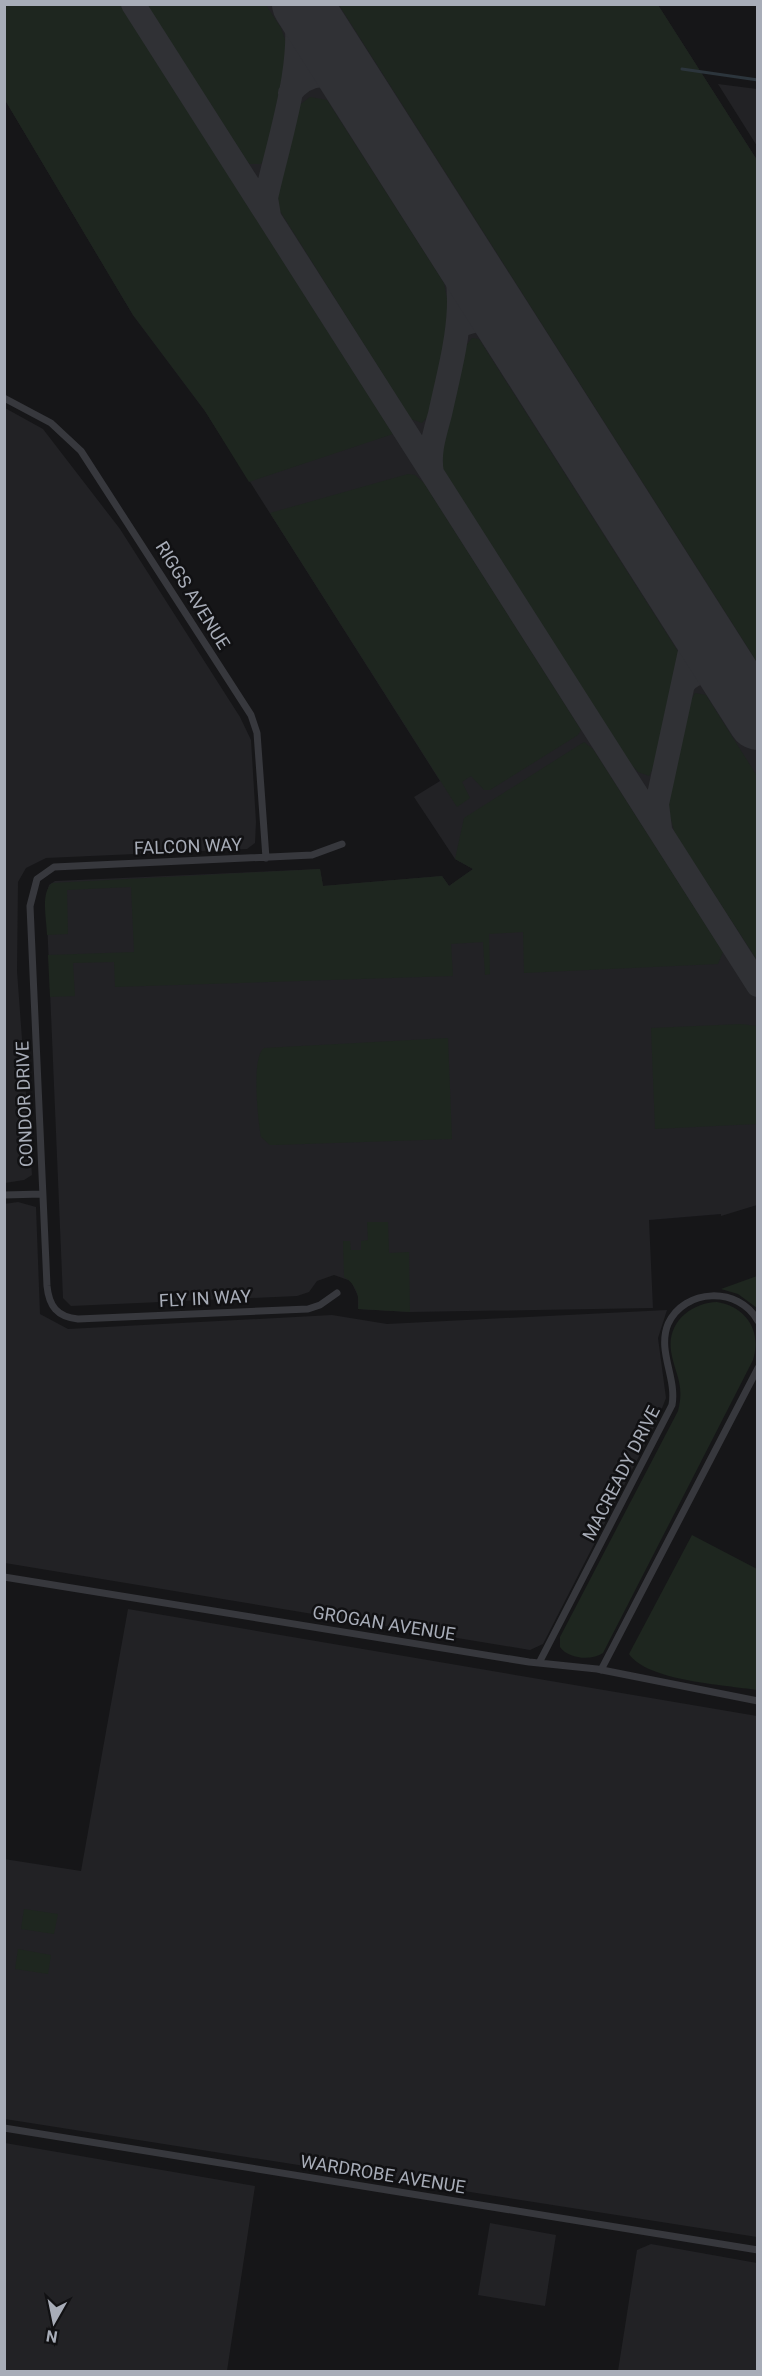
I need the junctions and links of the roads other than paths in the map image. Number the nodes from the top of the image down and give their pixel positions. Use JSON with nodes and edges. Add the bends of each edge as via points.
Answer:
{"nodes":[{"id":1,"x":4,"y":398,"type":"edge"},
{"id":2,"x":342,"y":844,"type":"dead end"},
{"id":3,"x":266,"y":858,"type":"junction"},
{"id":4,"x":37,"y":879,"type":"joint"},
{"id":5,"x":42,"y":1194,"type":"junction"},
{"id":6,"x":4,"y":1195,"type":"edge"},
{"id":7,"x":337,"y":1293,"type":"dead end"},
{"id":8,"x":69,"y":1318,"type":"joint"},
{"id":9,"x":758,"y":1321,"type":"edge"},
{"id":10,"x":758,"y":1368,"type":"edge"},
{"id":11,"x":4,"y":1577,"type":"edge"},
{"id":12,"x":539,"y":1663,"type":"junction"},
{"id":13,"x":601,"y":1670,"type":"junction"},
{"id":14,"x":758,"y":1701,"type":"edge"},
{"id":15,"x":4,"y":2128,"type":"edge"},
{"id":16,"x":758,"y":2250,"type":"edge"}],
"edges":[{"from":1,"to":3,"type":"street","name":"RIGGS AVENUE","via":[[51,423],[81,451],[251,715],[257,733]]},
{"from":2,"to":3,"type":"street","name":"FALCON WAY","via":[[312,855]]},
{"from":3,"to":4,"type":"street","name":"FALCON WAY","via":[[54,867]]},
{"from":4,"to":5,"type":"street","name":"CONDOR DRIVE","via":[[30,906]]},
{"from":5,"to":6,"type":"street"},
{"from":5,"to":8,"type":"street","name":"CONDOR DRIVE","via":[[48,1301],[55,1311]]},
{"from":7,"to":8,"type":"street","name":"FLY IN WAY","via":[[308,1308]]},
{"from":9,"to":12,"type":"street","name":"MACREADY DRIVE","via":[[741,1302],[718,1296],[692,1299],[674,1314],[664,1342],[673,1386],[672,1406]]},
{"from":10,"to":13,"type":"street"},
{"from":11,"to":12,"type":"street","name":"GROGAN AVENUE"},
{"from":12,"to":13,"type":"street","name":"GROGAN AVENUE"},
{"from":13,"to":14,"type":"street","name":"GROGAN AVENUE"},
{"from":15,"to":16,"type":"street","name":"WARDROBE AVENUE"}]}
